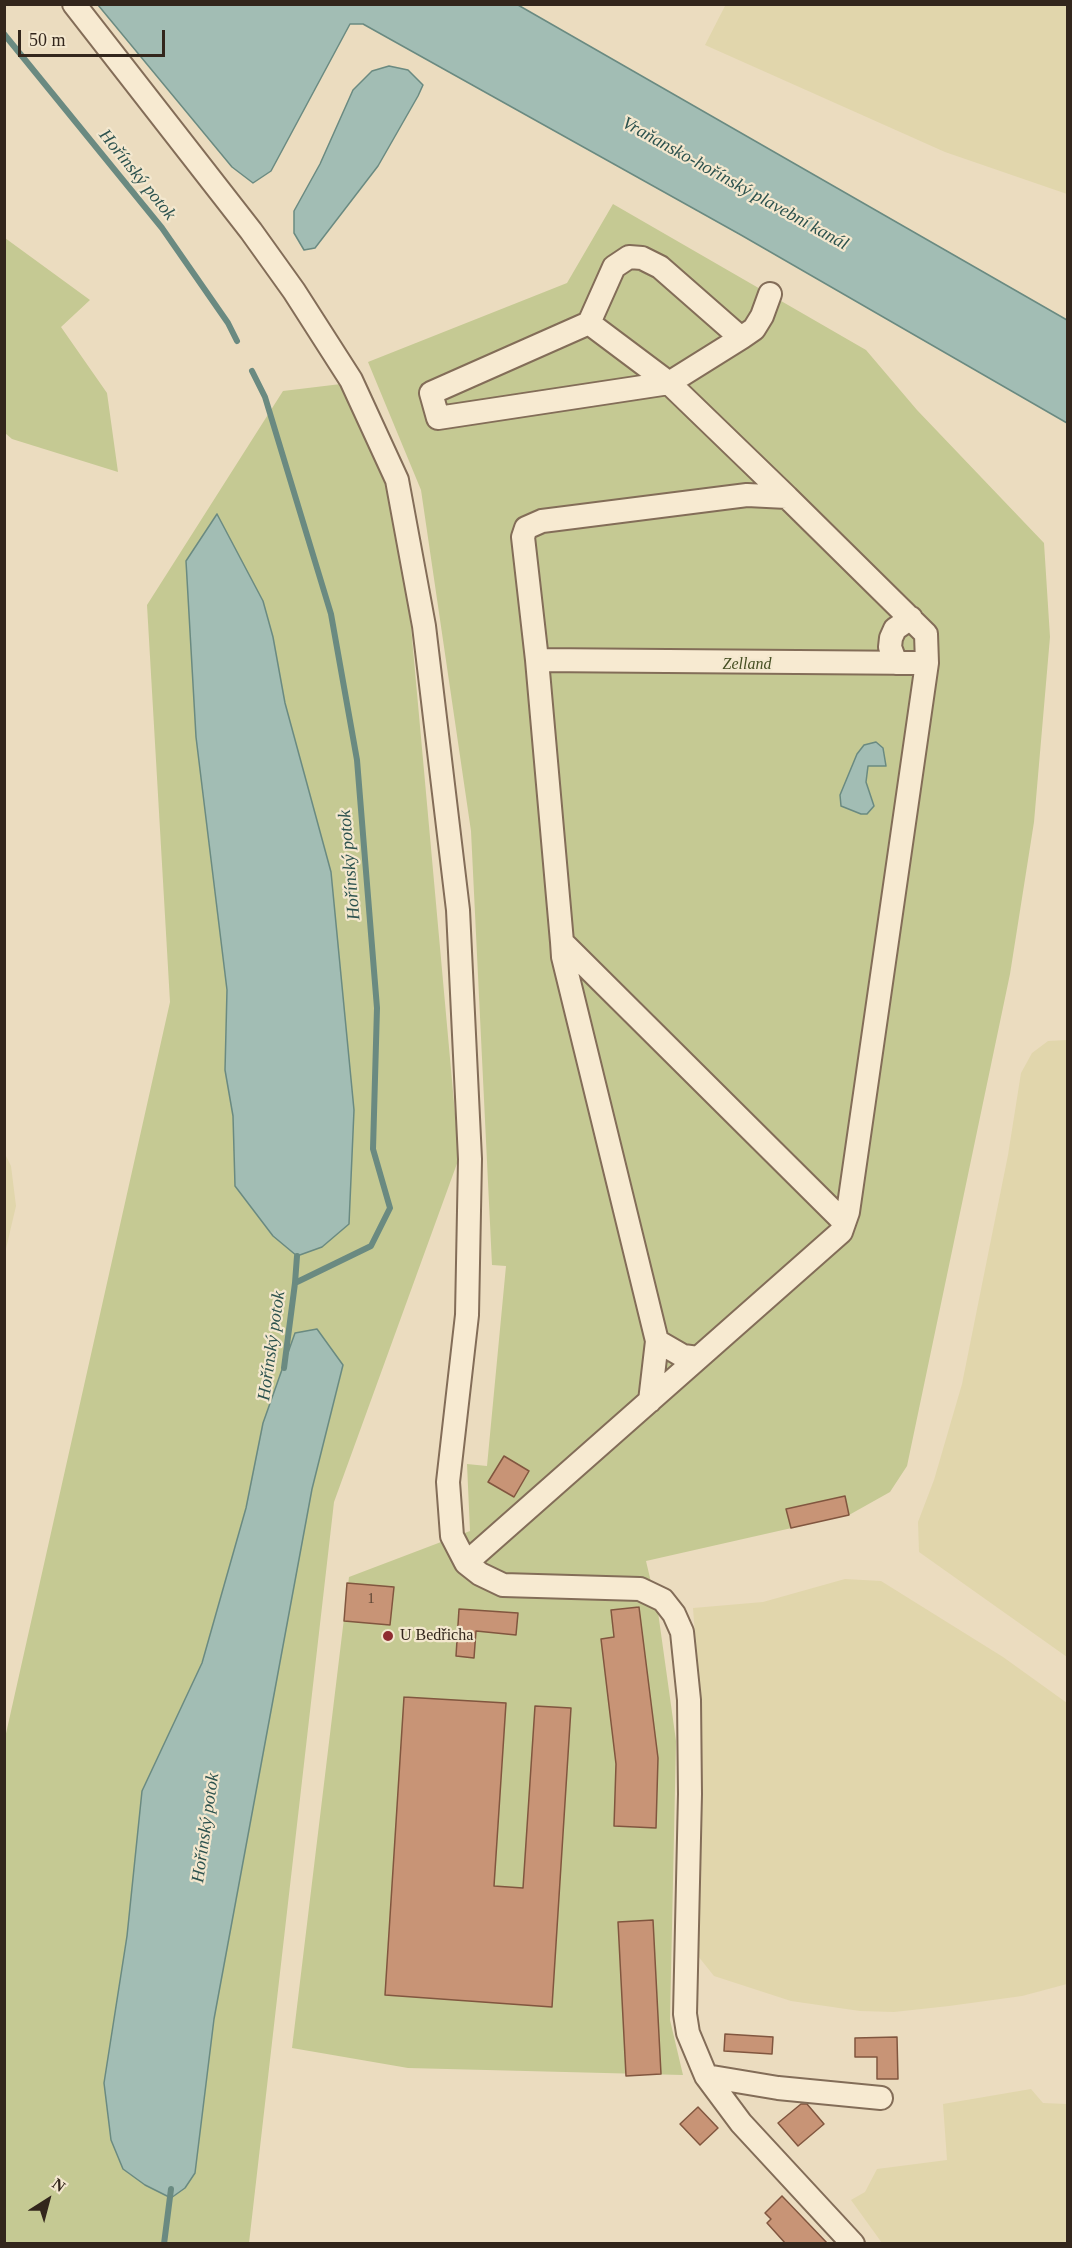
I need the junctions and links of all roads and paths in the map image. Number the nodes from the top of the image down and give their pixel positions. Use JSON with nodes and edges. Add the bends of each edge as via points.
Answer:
{"nodes":[{"id":1,"x":74,"y":4,"type":"edge"},
{"id":2,"x":770,"y":294,"type":"dead end"},
{"id":3,"x":589,"y":323,"type":"junction"},
{"id":4,"x":741,"y":338,"type":"junction"},
{"id":5,"x":669,"y":383,"type":"junction"},
{"id":6,"x":787,"y":497,"type":"junction"},
{"id":7,"x":911,"y":618,"type":"junction"},
{"id":8,"x":537,"y":660,"type":"junction"},
{"id":9,"x":896,"y":663,"type":"junction"},
{"id":10,"x":927,"y":663,"type":"junction"},
{"id":11,"x":562,"y":942,"type":"junction"},
{"id":12,"x":844,"y":1222,"type":"junction"},
{"id":13,"x":657,"y":1341,"type":"junction"},
{"id":14,"x":698,"y":1358,"type":"junction"},
{"id":15,"x":650,"y":1401,"type":"junction"},
{"id":16,"x":466,"y":1563,"type":"junction"},
{"id":17,"x":706,"y":2076,"type":"junction"},
{"id":18,"x":881,"y":2098,"type":"dead end"},
{"id":19,"x":853,"y":2244,"type":"edge"}],
"edges":[{"from":1,"to":16,"type":"street","via":[[294,291],[351,380],[397,480],[424,626],[458,910],[470,1159],[467,1315],[448,1482],[452,1536]]},
{"from":2,"to":4,"type":"street","via":[[754,329]]},
{"from":3,"to":4,"type":"street","via":[[614,267],[629,257],[642,258],[660,267]]},
{"from":3,"to":5,"type":"street"},
{"from":3,"to":5,"type":"street","via":[[431,393],[438,418]]},
{"from":4,"to":5,"type":"street"},
{"from":5,"to":6,"type":"street"},
{"from":6,"to":7,"type":"street"},
{"from":6,"to":8,"type":"street","via":[[747,495],[533,523],[523,537]]},
{"from":7,"to":9,"type":"street","via":[[895,629],[891,638]]},
{"from":7,"to":10,"type":"street","via":[[927,634]]},
{"from":8,"to":9,"type":"street"},
{"from":8,"to":11,"type":"street"},
{"from":9,"to":10,"type":"street"},
{"from":10,"to":12,"type":"street"},
{"from":11,"to":12,"type":"street"},
{"from":11,"to":13,"type":"street"},
{"from":12,"to":14,"type":"street","via":[[841,1232]]},
{"from":13,"to":14,"type":"street","via":[[683,1356]]},
{"from":13,"to":15,"type":"street"},
{"from":14,"to":15,"type":"street"},
{"from":15,"to":16,"type":"street"},
{"from":16,"to":17,"type":"street","via":[[491,1581],[516,1588],[648,1591],[663,1600],[678,1623],[689,1701],[685,2014]]},
{"from":17,"to":18,"type":"street"},
{"from":17,"to":19,"type":"street","via":[[741,2123]]}]}
